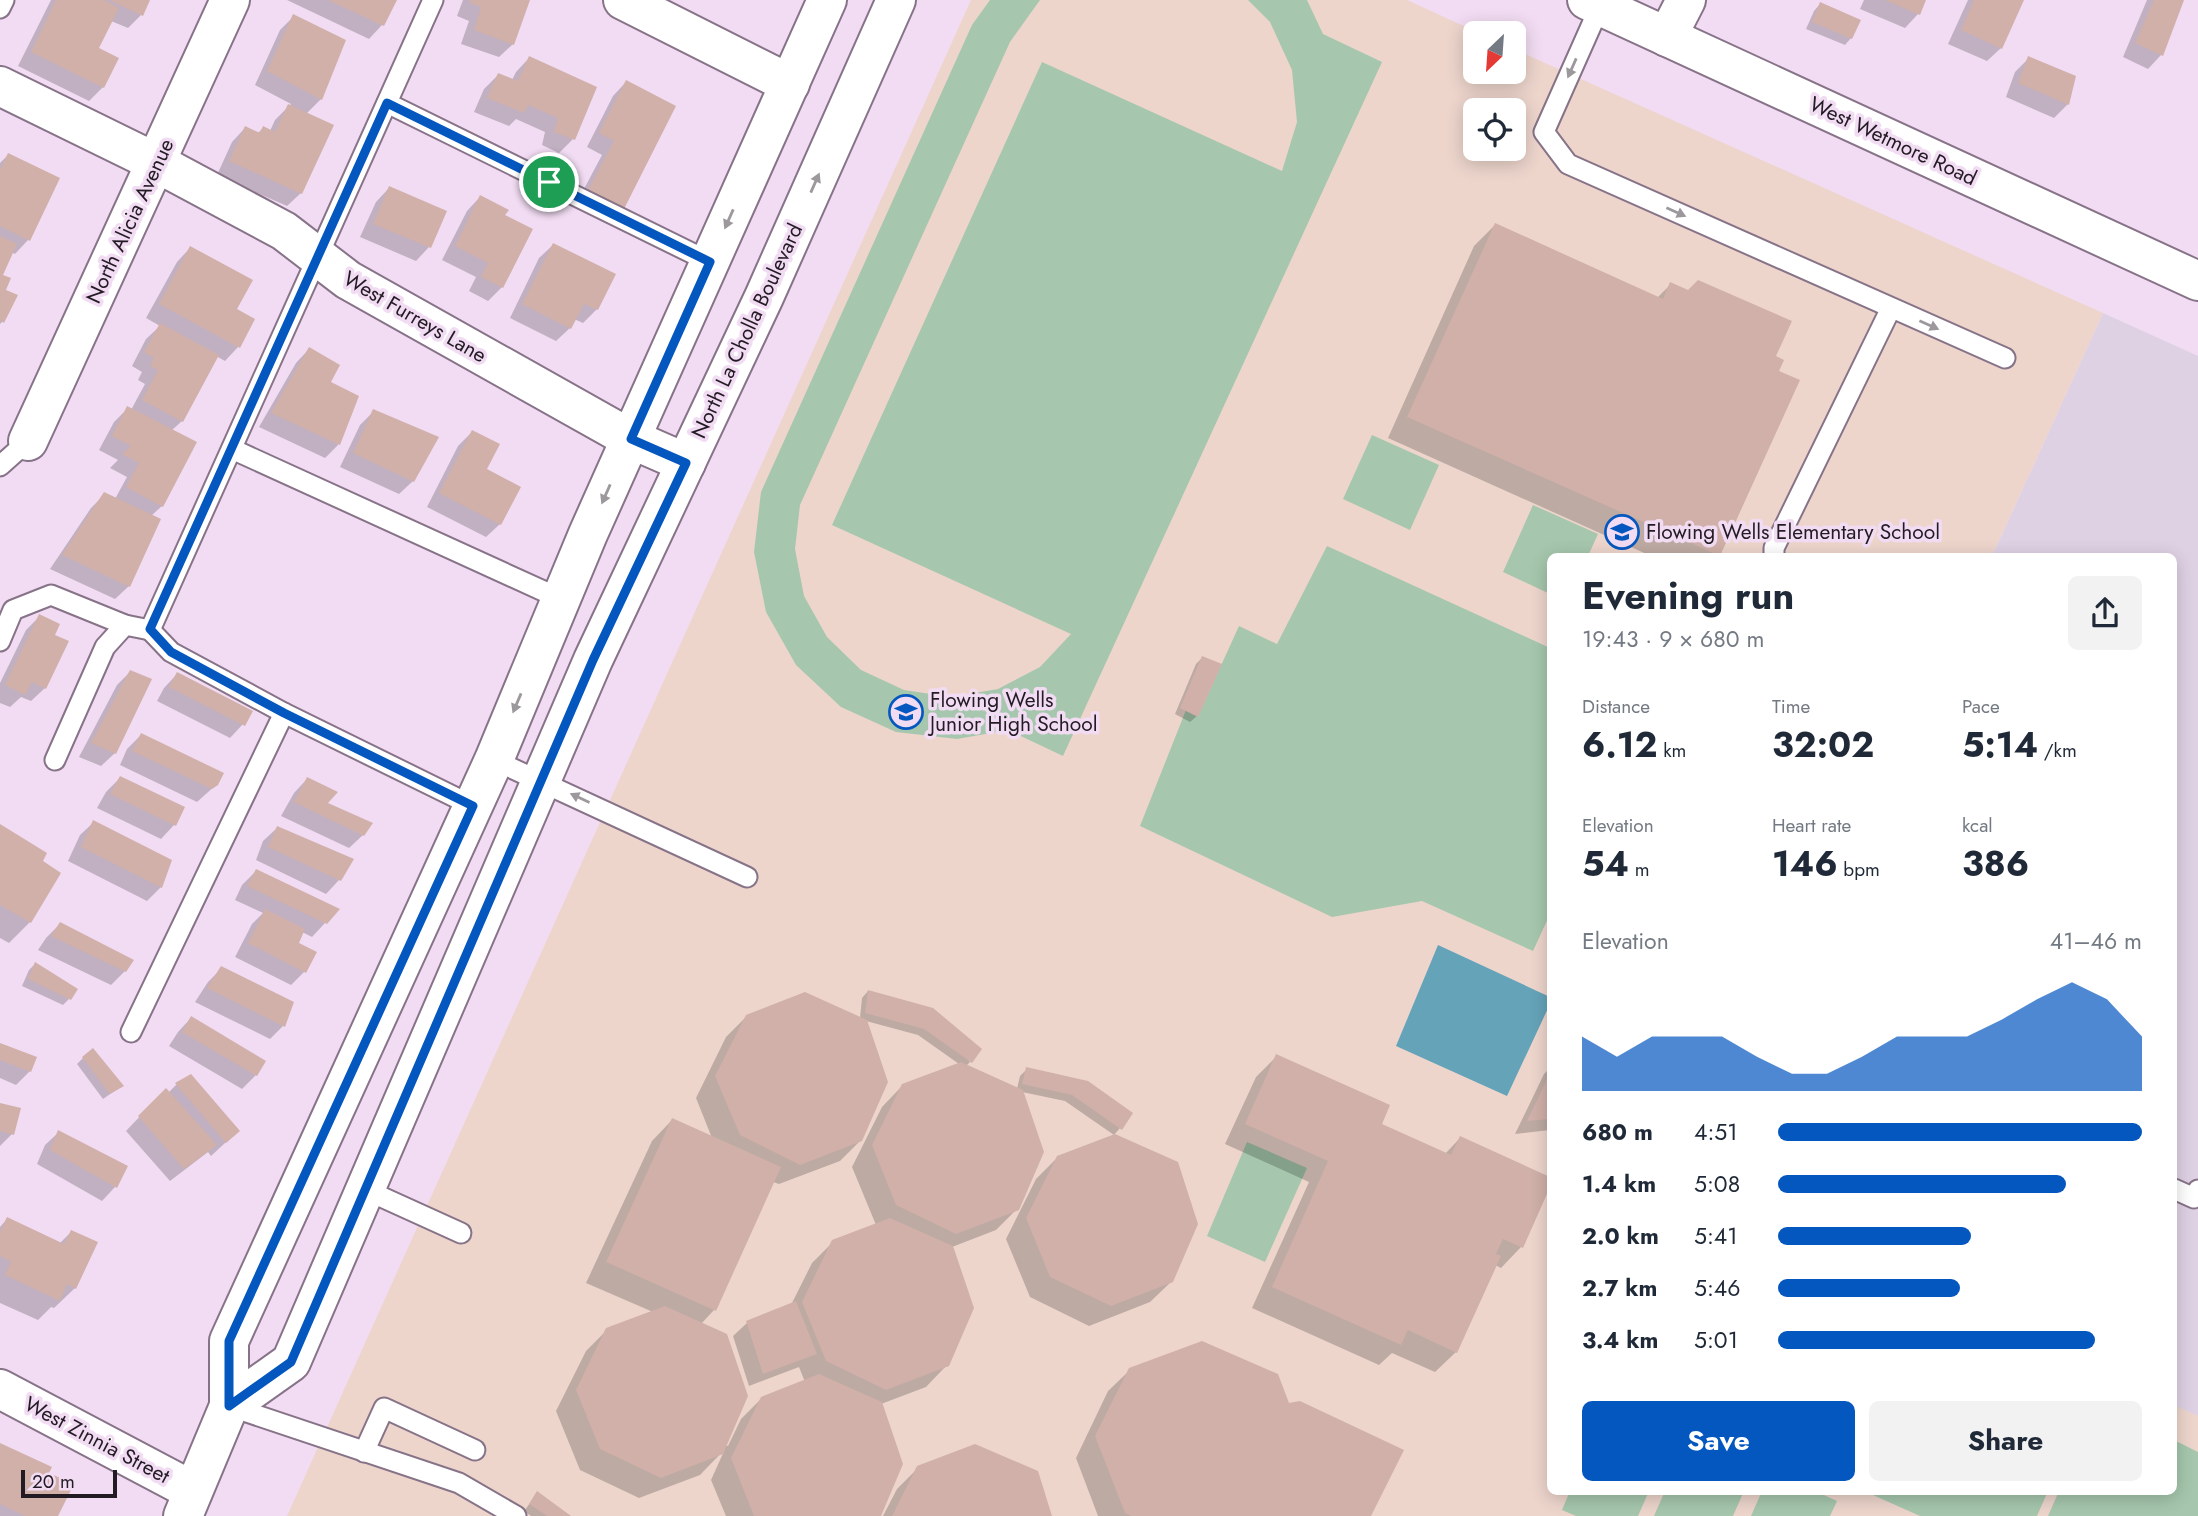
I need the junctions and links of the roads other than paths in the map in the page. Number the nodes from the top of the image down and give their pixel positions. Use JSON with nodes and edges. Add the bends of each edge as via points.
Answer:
{"nodes":[{"id":1,"x":4,"y":0,"type":"edge"},
{"id":2,"x":230,"y":0,"type":"edge"},
{"id":3,"x":433,"y":0,"type":"edge"},
{"id":4,"x":623,"y":0,"type":"edge"},
{"id":5,"x":827,"y":0,"type":"edge"},
{"id":6,"x":896,"y":0,"type":"edge"},
{"id":7,"x":1686,"y":0,"type":"edge"},
{"id":8,"x":1594,"y":3,"type":"edge"},
{"id":9,"x":0,"y":8,"type":"edge"},
{"id":10,"x":1667,"y":37,"type":"junction"},
{"id":11,"x":790,"y":84,"type":"junction"},
{"id":12,"x":0,"y":86,"type":"edge"},
{"id":13,"x":387,"y":103,"type":"junction"},
{"id":14,"x":156,"y":163,"type":"junction"},
{"id":15,"x":318,"y":258,"type":"junction"},
{"id":16,"x":710,"y":262,"type":"junction"},
{"id":17,"x":2198,"y":281,"type":"edge"},
{"id":18,"x":1891,"y":308,"type":"junction"},
{"id":19,"x":2005,"y":358,"type":"dead end"},
{"id":20,"x":631,"y":439,"type":"junction"},
{"id":21,"x":28,"y":442,"type":"joint"},
{"id":22,"x":232,"y":449,"type":"junction"},
{"id":23,"x":686,"y":463,"type":"junction"},
{"id":24,"x":0,"y":466,"type":"edge"},
{"id":25,"x":1773,"y":553,"type":"edge"},
{"id":26,"x":561,"y":599,"type":"junction"},
{"id":27,"x":125,"y":625,"type":"junction"},
{"id":28,"x":150,"y":629,"type":"junction"},
{"id":29,"x":0,"y":640,"type":"edge"},
{"id":30,"x":284,"y":713,"type":"junction"},
{"id":31,"x":55,"y":760,"type":"dead end"},
{"id":32,"x":494,"y":760,"type":"junction"},
{"id":33,"x":541,"y":780,"type":"junction"},
{"id":34,"x":473,"y":806,"type":"junction"},
{"id":35,"x":747,"y":877,"type":"dead end"},
{"id":36,"x":131,"y":1032,"type":"dead end"},
{"id":37,"x":365,"y":1189,"type":"junction"},
{"id":38,"x":2177,"y":1190,"type":"edge"},
{"id":39,"x":2198,"y":1190,"type":"edge"},
{"id":40,"x":461,"y":1233,"type":"dead end"},
{"id":41,"x":0,"y":1389,"type":"edge"},
{"id":42,"x":229,"y":1406,"type":"junction"},
{"id":43,"x":475,"y":1450,"type":"dead end"},
{"id":44,"x":364,"y":1452,"type":"junction"},
{"id":45,"x":188,"y":1504,"type":"edge"},
{"id":46,"x":516,"y":1516,"type":"edge"}],
"edges":[{"from":1,"to":9,"type":"lane"},
{"from":2,"to":14,"type":"street","name":"North Alicia Avenue"},
{"from":3,"to":13,"type":"lane"},
{"from":4,"to":11,"type":"street"},
{"from":5,"to":11,"type":"street"},
{"from":23,"to":6,"type":"street","name":"North La Cholla Boulevard","one_way":true},
{"from":7,"to":10,"type":"street"},
{"from":8,"to":10,"type":"street","name":"West Wetmore Road"},
{"from":8,"to":18,"type":"lane","one_way":true,"via":[[1544,132],[1569,164]]},
{"from":10,"to":17,"type":"street","name":"West Wetmore Road"},
{"from":11,"to":16,"type":"street","one_way":true},
{"from":12,"to":14,"type":"street","name":"West Furreys Lane"},
{"from":13,"to":15,"type":"lane"},
{"from":13,"to":16,"type":"lane"},
{"from":14,"to":15,"type":"street","name":"West Furreys Lane","via":[[284,231]]},
{"from":14,"to":21,"type":"street","name":"North Alicia Avenue"},
{"from":15,"to":20,"type":"street","name":"West Furreys Lane","via":[[348,280]]},
{"from":15,"to":22,"type":"lane"},
{"from":16,"to":20,"type":"street"},
{"from":18,"to":19,"type":"lane","one_way":true},
{"from":18,"to":25,"type":"lane"},
{"from":20,"to":23,"type":"street","name":"West Furreys Lane"},
{"from":20,"to":26,"type":"street","one_way":true},
{"from":21,"to":24,"type":"lane"},
{"from":22,"to":26,"type":"lane"},
{"from":22,"to":28,"type":"lane"},
{"from":23,"to":33,"type":"street","name":"North La Cholla Boulevard"},
{"from":26,"to":32,"type":"street","one_way":true},
{"from":27,"to":28,"type":"lane"},
{"from":27,"to":29,"type":"lane","via":[[51,595],[13,610]]},
{"from":27,"to":31,"type":"lane","via":[[105,647]]},
{"from":28,"to":30,"type":"lane","via":[[171,652]]},
{"from":30,"to":34,"type":"lane"},
{"from":30,"to":36,"type":"lane"},
{"from":32,"to":33,"type":"lane"},
{"from":32,"to":34,"type":"street"},
{"from":35,"to":33,"type":"lane","one_way":true},
{"from":33,"to":37,"type":"street","name":"North La Cholla Boulevard"},
{"from":34,"to":42,"type":"street","via":[[229,1341]]},
{"from":37,"to":40,"type":"lane"},
{"from":37,"to":42,"type":"street","name":"North La Cholla Boulevard","via":[[291,1362]]},
{"from":38,"to":39,"type":"lane","via":[[2194,1198]]},
{"from":41,"to":45,"type":"street","name":"West Zinnia Street"},
{"from":42,"to":44,"type":"lane"},
{"from":42,"to":45,"type":"street"},
{"from":43,"to":44,"type":"lane","via":[[384,1408]]},
{"from":44,"to":46,"type":"lane","via":[[459,1483]]}]}
